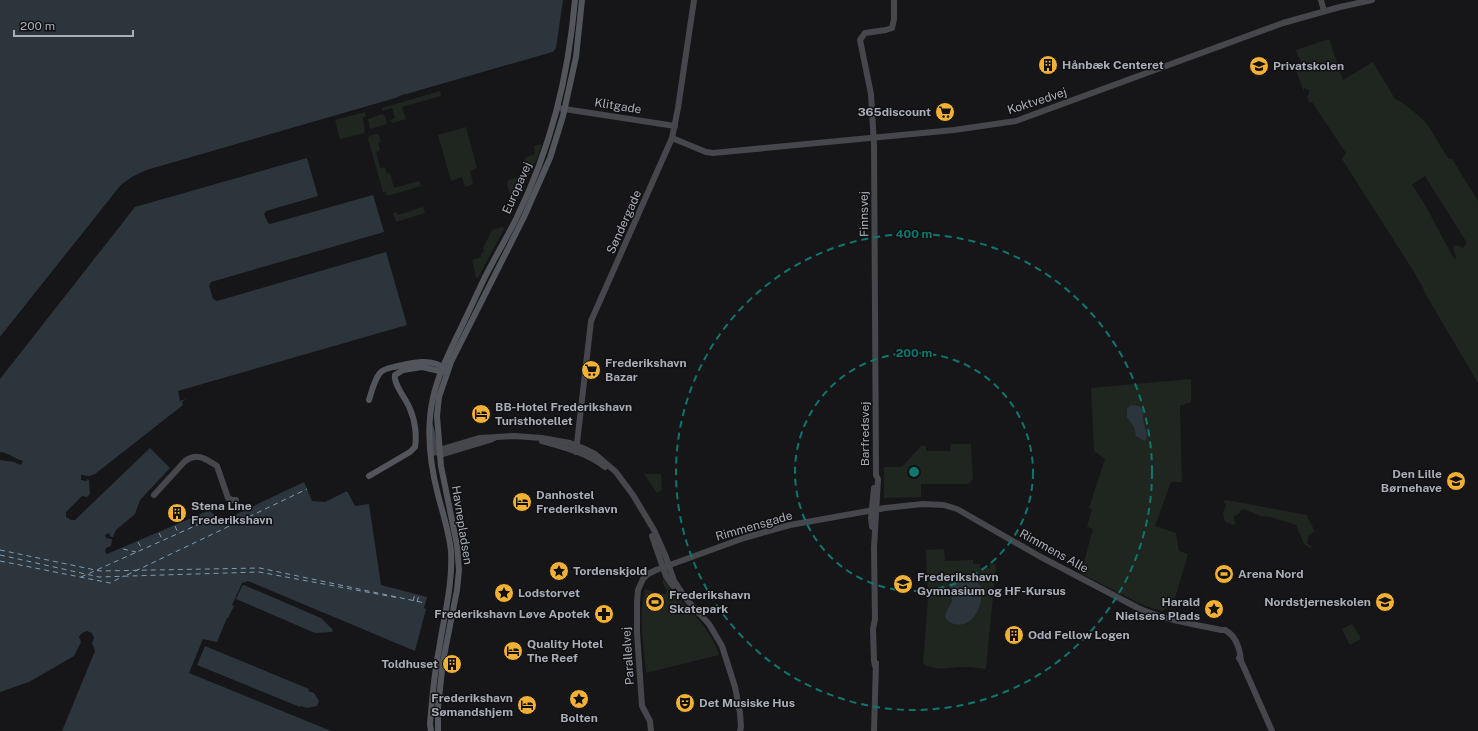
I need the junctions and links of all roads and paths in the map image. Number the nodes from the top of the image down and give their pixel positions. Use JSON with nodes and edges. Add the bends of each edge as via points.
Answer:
{"nodes":[{"id":1,"x":575,"y":0,"type":"edge"},
{"id":2,"x":582,"y":0,"type":"edge"},
{"id":3,"x":694,"y":0,"type":"edge"},
{"id":4,"x":894,"y":0,"type":"edge"},
{"id":5,"x":1321,"y":0,"type":"edge"},
{"id":6,"x":1372,"y":0,"type":"edge"},
{"id":7,"x":1324,"y":11,"type":"junction"},
{"id":8,"x":558,"y":108,"type":"junction"},
{"id":9,"x":565,"y":109,"type":"junction"},
{"id":10,"x":675,"y":126,"type":"junction"},
{"id":11,"x":874,"y":137,"type":"junction"},
{"id":12,"x":672,"y":138,"type":"junction"},
{"id":13,"x":443,"y":370,"type":"junction"},
{"id":14,"x":876,"y":393,"type":"joint"},
{"id":15,"x":369,"y":400,"type":"dead end"},
{"id":16,"x":577,"y":449,"type":"junction"},
{"id":17,"x":436,"y":453,"type":"junction"},
{"id":18,"x":369,"y":476,"type":"dead end"},
{"id":19,"x":154,"y":495,"type":"dead end"},
{"id":20,"x":236,"y":500,"type":"dead end"},
{"id":21,"x":874,"y":510,"type":"junction"},
{"id":22,"x":666,"y":566,"type":"junction"},
{"id":23,"x":643,"y":579,"type":"joint"},
{"id":24,"x":431,"y":731,"type":"edge"},
{"id":25,"x":438,"y":731,"type":"edge"},
{"id":26,"x":651,"y":731,"type":"edge"},
{"id":27,"x":740,"y":731,"type":"edge"},
{"id":28,"x":874,"y":731,"type":"edge"},
{"id":29,"x":1272,"y":731,"type":"edge"}],
"edges":[{"from":1,"to":8,"type":"main road","name":"Europavej"},
{"from":2,"to":9,"type":"main road","name":"Europavej","via":[[576,57]]},
{"from":3,"to":10,"type":"street","name":"Søndergade"},
{"from":4,"to":11,"type":"street","name":"Finnsvej","via":[[892,28],[868,32],[860,40],[872,94]]},
{"from":5,"to":7,"type":"street"},
{"from":6,"to":7,"type":"street","name":"Koktvedvej"},
{"from":7,"to":11,"type":"street","name":"Koktvedvej","via":[[1258,32],[1016,122]]},
{"from":8,"to":9,"type":"street","name":"Klitgade"},
{"from":8,"to":13,"type":"main road","name":"Europavej","via":[[527,194]]},
{"from":9,"to":10,"type":"street","name":"Klitgade"},
{"from":9,"to":13,"type":"main road","name":"Europavej","via":[[550,158],[526,212]]},
{"from":10,"to":12,"type":"street","name":"Søndergade"},
{"from":11,"to":12,"type":"street","name":"Koktvedvej","via":[[710,153]]},
{"from":11,"to":14,"type":"street","name":"Finnsvej"},
{"from":12,"to":16,"type":"street","name":"Søndergade","via":[[591,321]]},
{"from":13,"to":15,"type":"main road","via":[[423,362],[409,363],[382,371]]},
{"from":13,"to":17,"type":"main road","name":"Havnepladsen","via":[[437,416]]},
{"from":13,"to":17,"type":"main road","name":"Havnepladsen","via":[[433,398],[429,425]]},
{"from":13,"to":18,"type":"main road","via":[[422,367],[403,370],[395,375],[396,383],[412,415],[415,431],[414,449]]},
{"from":14,"to":21,"type":"street","name":"Barfredsvej"},
{"from":16,"to":17,"type":"street","via":[[570,442],[514,436],[494,438]]},
{"from":16,"to":22,"type":"street","via":[[595,454],[616,472],[626,485],[654,530]]},
{"from":17,"to":24,"type":"main road","name":"Havnepladsen","via":[[437,493],[451,550],[451,570],[434,682]]},
{"from":17,"to":25,"type":"main road","name":"Havnepladsen","via":[[457,545],[459,570],[444,655]]},
{"from":19,"to":20,"type":"street","via":[[190,457],[202,457],[217,466],[228,498]]},
{"from":21,"to":22,"type":"street","name":"Rimmensgade","via":[[769,530]]},
{"from":21,"to":28,"type":"street","name":"Barfredsvej","via":[[871,518],[874,548]]},
{"from":21,"to":29,"type":"street","name":"Rimmens Alle","via":[[923,504],[951,506],[1138,608],[1166,618],[1221,630],[1231,637]]},
{"from":22,"to":23,"type":"street","name":"Rimmensgade"},
{"from":22,"to":27,"type":"street","via":[[687,600],[715,634],[726,656],[739,708]]},
{"from":23,"to":26,"type":"street","name":"Parallelvej","via":[[638,590],[637,633],[642,706],[650,721]]}]}
